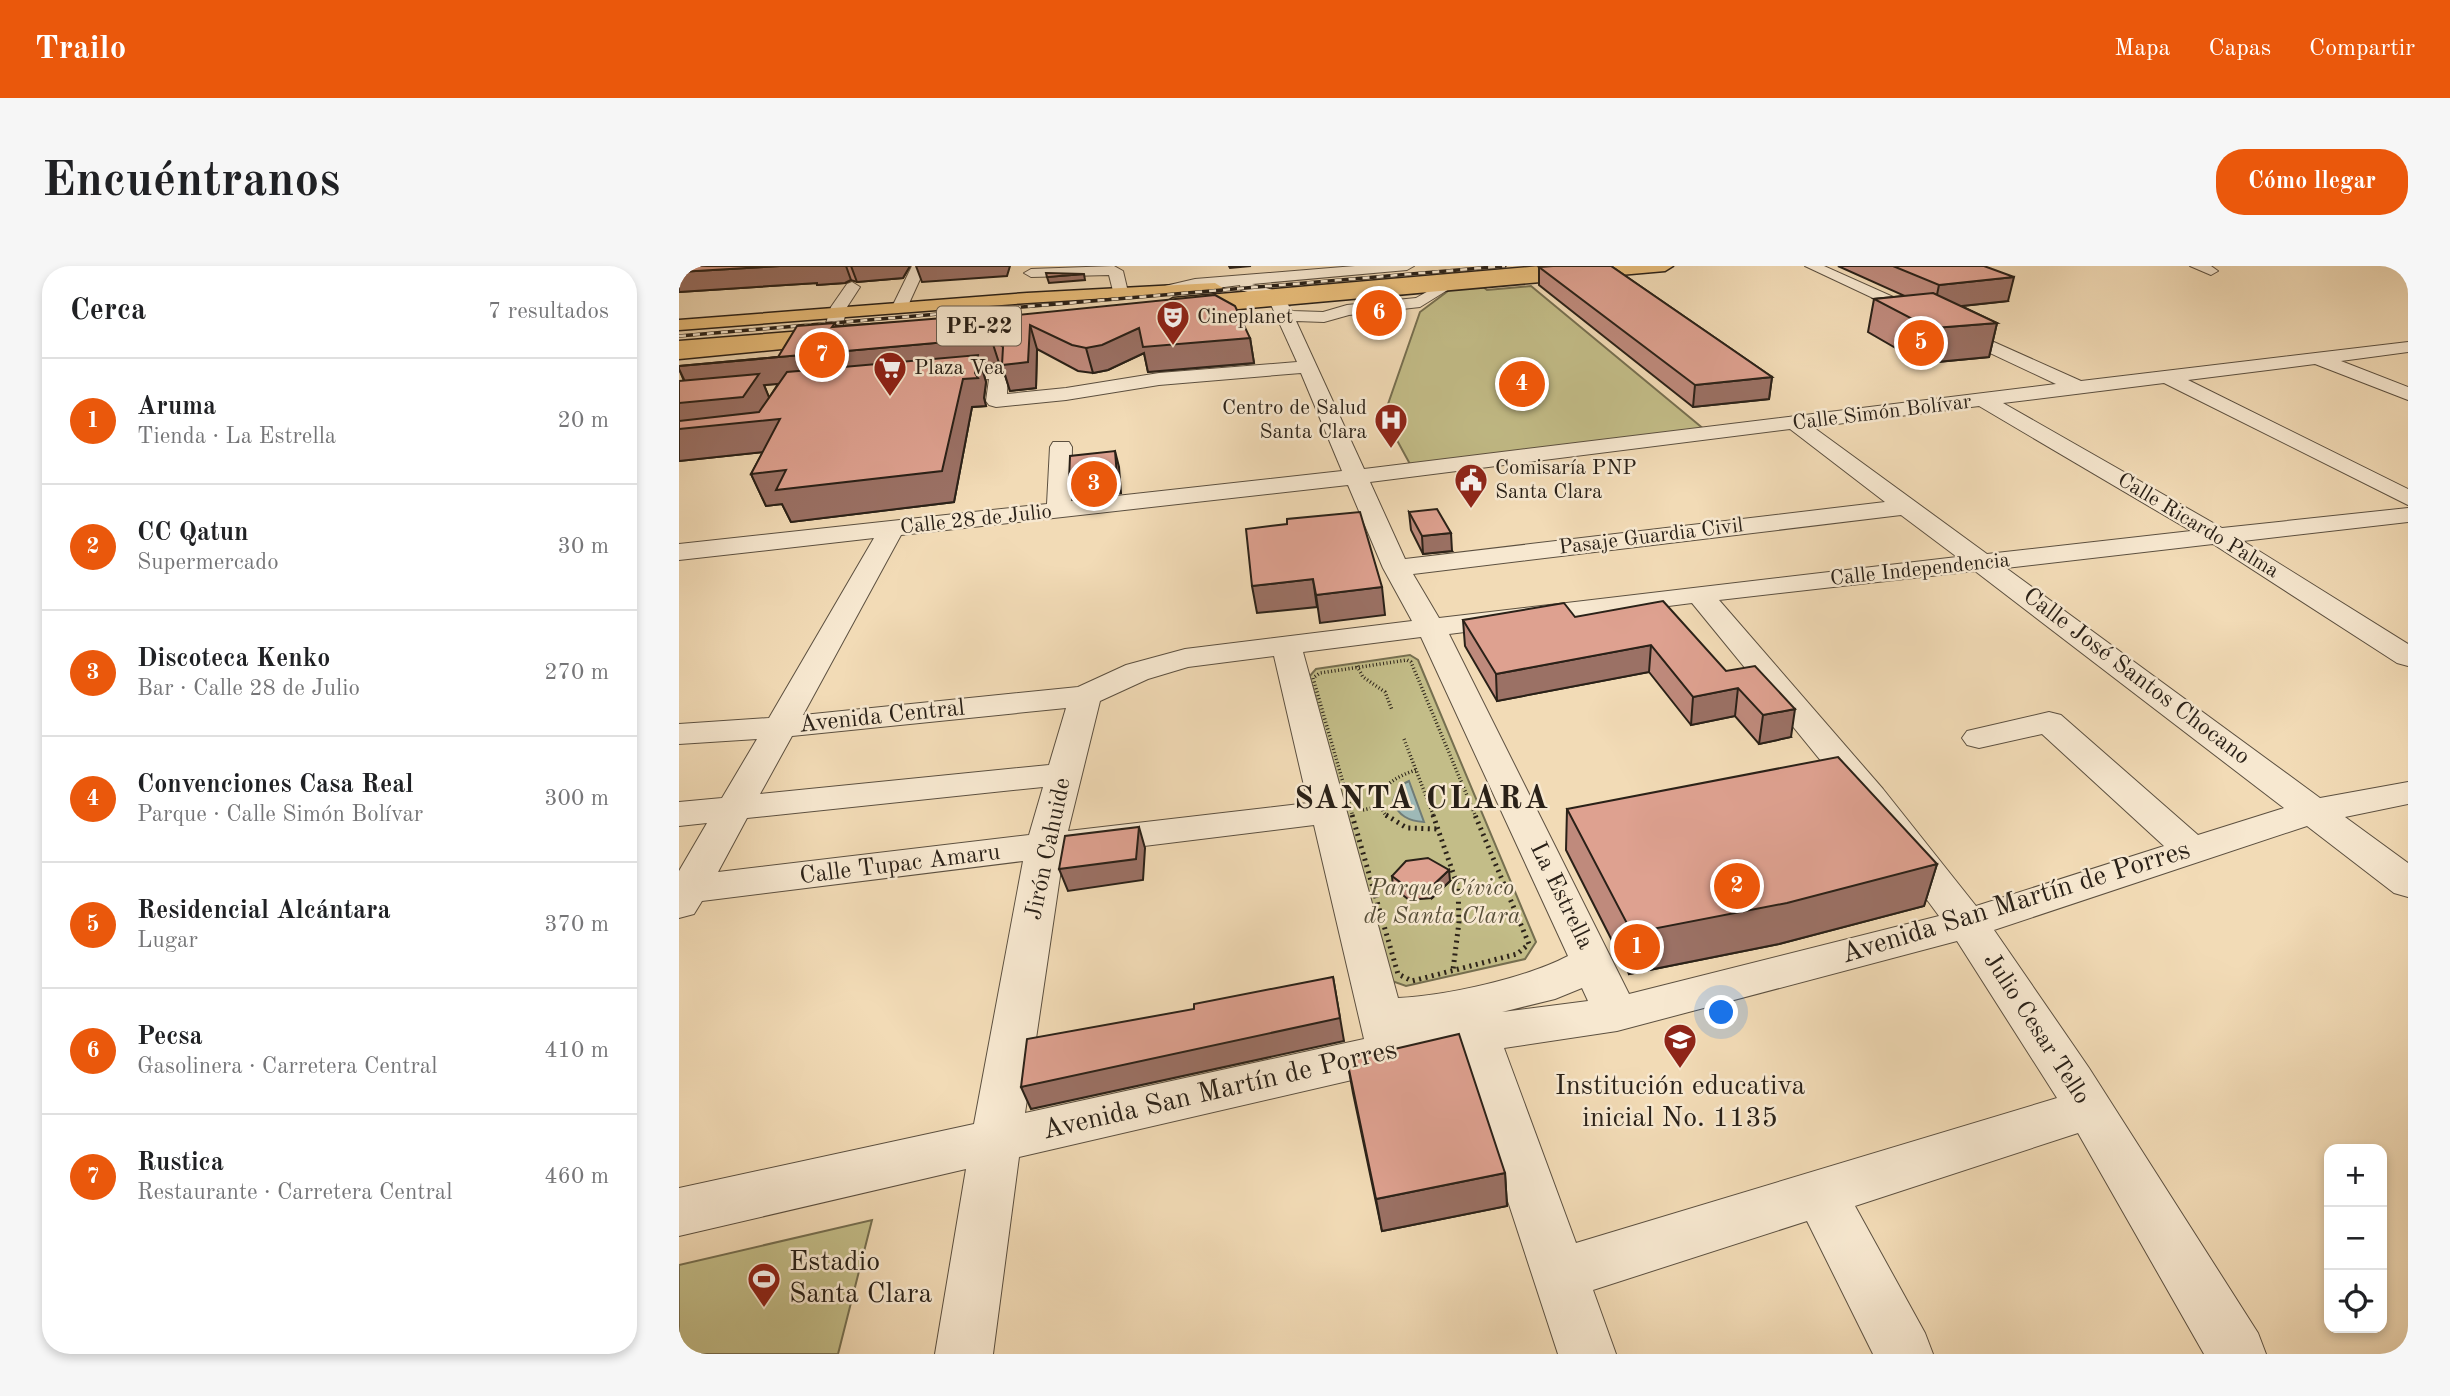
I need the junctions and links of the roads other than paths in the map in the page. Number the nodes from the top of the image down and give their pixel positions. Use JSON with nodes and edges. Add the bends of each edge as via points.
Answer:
{"nodes":[{"id":1,"x":919,"y":266,"type":"edge"},
{"id":2,"x":1407,"y":266,"type":"edge"},
{"id":3,"x":1599,"y":266,"type":"edge"},
{"id":4,"x":1665,"y":266,"type":"edge"},
{"id":5,"x":1811,"y":266,"type":"edge"},
{"id":6,"x":1380,"y":267,"type":"edge"},
{"id":7,"x":1031,"y":270,"type":"edge"},
{"id":8,"x":1541,"y":271,"type":"junction"},
{"id":9,"x":1446,"y":286,"type":"junction"},
{"id":10,"x":852,"y":287,"type":"dead end"},
{"id":11,"x":1245,"y":287,"type":"junction"},
{"id":12,"x":1170,"y":289,"type":"junction"},
{"id":13,"x":1116,"y":297,"type":"junction"},
{"id":14,"x":1027,"y":298,"type":"junction"},
{"id":15,"x":1420,"y":302,"type":"junction"},
{"id":16,"x":1280,"y":304,"type":"junction"},
{"id":17,"x":901,"y":307,"type":"junction"},
{"id":18,"x":1347,"y":310,"type":"junction"},
{"id":19,"x":839,"y":312,"type":"junction"},
{"id":20,"x":1155,"y":315,"type":"edge"},
{"id":21,"x":1033,"y":316,"type":"edge"},
{"id":22,"x":1324,"y":317,"type":"junction"},
{"id":23,"x":679,"y":325,"type":"edge"},
{"id":24,"x":1378,"y":326,"type":"dead end"},
{"id":25,"x":832,"y":333,"type":"junction"},
{"id":26,"x":1332,"y":336,"type":"dead end"},
{"id":27,"x":679,"y":347,"type":"edge"},
{"id":28,"x":2408,"y":347,"type":"edge"},
{"id":29,"x":710,"y":350,"type":"joint"},
{"id":30,"x":679,"y":355,"type":"edge"},
{"id":31,"x":2318,"y":358,"type":"junction"},
{"id":32,"x":1308,"y":367,"type":"junction"},
{"id":33,"x":2168,"y":377,"type":"junction"},
{"id":34,"x":910,"y":380,"type":"edge"},
{"id":35,"x":2079,"y":388,"type":"junction"},
{"id":36,"x":2408,"y":394,"type":"edge"},
{"id":37,"x":1984,"y":400,"type":"junction"},
{"id":38,"x":1796,"y":424,"type":"junction"},
{"id":39,"x":1061,"y":447,"type":"dead end"},
{"id":40,"x":1356,"y":476,"type":"junction"},
{"id":41,"x":2408,"y":498,"type":"edge"},
{"id":42,"x":1907,"y":507,"type":"junction"},
{"id":43,"x":1059,"y":511,"type":"junction"},
{"id":44,"x":2408,"y":515,"type":"edge"},
{"id":45,"x":892,"y":529,"type":"junction"},
{"id":46,"x":2219,"y":537,"type":"junction"},
{"id":47,"x":679,"y":552,"type":"edge"},
{"id":48,"x":1984,"y":563,"type":"junction"},
{"id":49,"x":1396,"y":568,"type":"junction"},
{"id":50,"x":1699,"y":594,"type":"junction"},
{"id":51,"x":1438,"y":640,"type":"junction"},
{"id":52,"x":2408,"y":657,"type":"edge"},
{"id":53,"x":1290,"y":661,"type":"junction"},
{"id":54,"x":1085,"y":696,"type":"junction"},
{"id":55,"x":781,"y":727,"type":"junction"},
{"id":56,"x":679,"y":734,"type":"edge"},
{"id":57,"x":1979,"y":738,"type":"dead end"},
{"id":58,"x":1064,"y":774,"type":"junction"},
{"id":59,"x":2408,"y":793,"type":"edge"},
{"id":60,"x":733,"y":808,"type":"junction"},
{"id":61,"x":2314,"y":811,"type":"junction"},
{"id":62,"x":1329,"y":813,"type":"junction"},
{"id":63,"x":679,"y":814,"type":"edge"},
{"id":64,"x":1045,"y":848,"type":"junction"},
{"id":65,"x":2191,"y":850,"type":"junction"},
{"id":66,"x":2408,"y":883,"type":"edge"},
{"id":67,"x":682,"y":895,"type":"edge"},
{"id":68,"x":1966,"y":924,"type":"junction"},
{"id":69,"x":1588,"y":952,"type":"junction"},
{"id":70,"x":1463,"y":997,"type":"junction"},
{"id":71,"x":1617,"y":1014,"type":"junction"},
{"id":72,"x":1382,"y":1022,"type":"junction"},
{"id":73,"x":2089,"y":1109,"type":"junction"},
{"id":74,"x":996,"y":1142,"type":"junction"},
{"id":75,"x":1821,"y":1193,"type":"junction"},
{"id":76,"x":679,"y":1212,"type":"edge"},
{"id":77,"x":1559,"y":1275,"type":"junction"},
{"id":78,"x":964,"y":1354,"type":"edge"},
{"id":79,"x":1587,"y":1354,"type":"edge"},
{"id":80,"x":1904,"y":1354,"type":"edge"},
{"id":81,"x":2237,"y":1354,"type":"edge"}],
"edges":[{"from":1,"to":17,"type":"street"},
{"from":2,"to":6,"type":"street"},
{"from":3,"to":8,"type":"main road","number":"PE-22"},
{"from":4,"to":9,"type":"main road"},
{"from":5,"to":35,"type":"street"},
{"from":6,"to":12,"type":"street"},
{"from":7,"to":13,"type":"street","via":[[1116,271]]},
{"from":7,"to":14,"type":"street"},
{"from":8,"to":11,"type":"main road","number":"PE-22"},
{"from":8,"to":16,"type":"main road"},
{"from":9,"to":15,"type":"street"},
{"from":9,"to":16,"type":"main road"},
{"from":10,"to":19,"type":"street"},
{"from":11,"to":12,"type":"main road","number":"PE-22"},
{"from":11,"to":16,"type":"street"},
{"from":12,"to":13,"type":"main road","number":"PE-22"},
{"from":13,"to":14,"type":"main road","number":"PE-22"},
{"from":13,"to":16,"type":"main road"},
{"from":13,"to":21,"type":"main road"},
{"from":14,"to":17,"type":"main road","number":"PE-22"},
{"from":15,"to":18,"type":"street"},
{"from":15,"to":24,"type":"street"},
{"from":16,"to":18,"type":"street"},
{"from":16,"to":20,"type":"main road"},
{"from":16,"to":22,"type":"street"},
{"from":16,"to":32,"type":"street","name":"La Estrella","via":[[1303,338]]},
{"from":17,"to":19,"type":"main road","number":"PE-22"},
{"from":18,"to":22,"type":"street"},
{"from":19,"to":23,"type":"main road","number":"PE-22"},
{"from":19,"to":25,"type":"street"},
{"from":22,"to":26,"type":"street"},
{"from":25,"to":27,"type":"main road"},
{"from":25,"to":29,"type":"main road","via":[[856,334]]},
{"from":28,"to":31,"type":"street","name":"Calle Simón Bolívar"},
{"from":29,"to":30,"type":"street"},
{"from":31,"to":33,"type":"street","name":"Calle Simón Bolívar"},
{"from":31,"to":36,"type":"street"},
{"from":32,"to":34,"type":"street","via":[[1159,379],[996,401],[999,372]]},
{"from":32,"to":40,"type":"street","name":"La Estrella"},
{"from":33,"to":35,"type":"street","name":"Calle Simón Bolívar"},
{"from":33,"to":41,"type":"street"},
{"from":35,"to":37,"type":"street","name":"Calle Simón Bolívar"},
{"from":37,"to":38,"type":"street","name":"Calle Simón Bolívar"},
{"from":37,"to":46,"type":"street","name":"Calle Ricardo Palma"},
{"from":38,"to":40,"type":"street","name":"Calle Simón Bolívar"},
{"from":38,"to":42,"type":"street","name":"Calle José Santos Chocano"},
{"from":39,"to":43,"type":"street"},
{"from":40,"to":43,"type":"street","name":"Calle 28 de Julio"},
{"from":40,"to":49,"type":"street","name":"La Estrella"},
{"from":42,"to":48,"type":"street","name":"Calle José Santos Chocano"},
{"from":42,"to":49,"type":"street","name":"Pasaje Guardia Civil"},
{"from":43,"to":45,"type":"street","name":"Calle 28 de Julio"},
{"from":44,"to":46,"type":"street","name":"Calle Independencia"},
{"from":45,"to":47,"type":"street","name":"Calle 28 de Julio"},
{"from":45,"to":55,"type":"street"},
{"from":46,"to":48,"type":"street","name":"Calle Independencia"},
{"from":46,"to":52,"type":"street","name":"Calle Ricardo Palma"},
{"from":48,"to":50,"type":"street","name":"Calle Independencia"},
{"from":48,"to":61,"type":"street","name":"Calle José Santos Chocano"},
{"from":49,"to":51,"type":"street","name":"La Estrella"},
{"from":50,"to":51,"type":"street","name":"Calle Independencia"},
{"from":50,"to":68,"type":"street","name":"Julio Cesar Tello","via":[[1848,768]]},
{"from":51,"to":53,"type":"street","via":[[1402,639],[1315,652]]},
{"from":51,"to":53,"type":"street","via":[[1355,661]]},
{"from":51,"to":69,"type":"street","name":"La Estrella"},
{"from":53,"to":54,"type":"street","via":[[1185,658],[1137,672]]},
{"from":53,"to":62,"type":"street"},
{"from":54,"to":55,"type":"street","name":"Avenida Central"},
{"from":54,"to":58,"type":"street","name":"Jirón Cahuide"},
{"from":55,"to":56,"type":"street","name":"Avenida Central"},
{"from":55,"to":60,"type":"street"},
{"from":57,"to":65,"type":"street","via":[[2049,723]]},
{"from":58,"to":60,"type":"street"},
{"from":58,"to":64,"type":"street","name":"Jirón Cahuide"},
{"from":59,"to":61,"type":"street","name":"Avenida San Martín de Porres"},
{"from":60,"to":63,"type":"street"},
{"from":60,"to":67,"type":"street"},
{"from":61,"to":65,"type":"street","name":"Avenida San Martín de Porres"},
{"from":61,"to":66,"type":"street","name":"Calle José Santos Chocano"},
{"from":62,"to":64,"type":"street","name":"Calle Tupac Amaru"},
{"from":62,"to":72,"type":"street"},
{"from":64,"to":67,"type":"street","name":"Calle Tupac Amaru"},
{"from":64,"to":74,"type":"street","name":"Jirón Cahuide"},
{"from":65,"to":68,"type":"street","name":"Avenida San Martín de Porres"},
{"from":68,"to":71,"type":"street","name":"Avenida San Martín de Porres"},
{"from":68,"to":73,"type":"street","name":"Julio Cesar Tello"},
{"from":69,"to":70,"type":"street"},
{"from":69,"to":71,"type":"street","name":"La Estrella"},
{"from":69,"to":72,"type":"street","via":[[1555,983]]},
{"from":70,"to":71,"type":"street","name":"Avenida San Martín de Porres"},
{"from":70,"to":72,"type":"street","name":"Avenida San Martín de Porres"},
{"from":70,"to":77,"type":"street"},
{"from":72,"to":74,"type":"street","name":"Avenida San Martín de Porres"},
{"from":73,"to":75,"type":"street"},
{"from":73,"to":81,"type":"street","name":"Julio Cesar Tello"},
{"from":74,"to":76,"type":"street","name":"Avenida San Martín de Porres"},
{"from":74,"to":78,"type":"street","name":"Jirón Cahuide"},
{"from":75,"to":77,"type":"street"},
{"from":75,"to":80,"type":"street"},
{"from":77,"to":79,"type":"street"}]}
